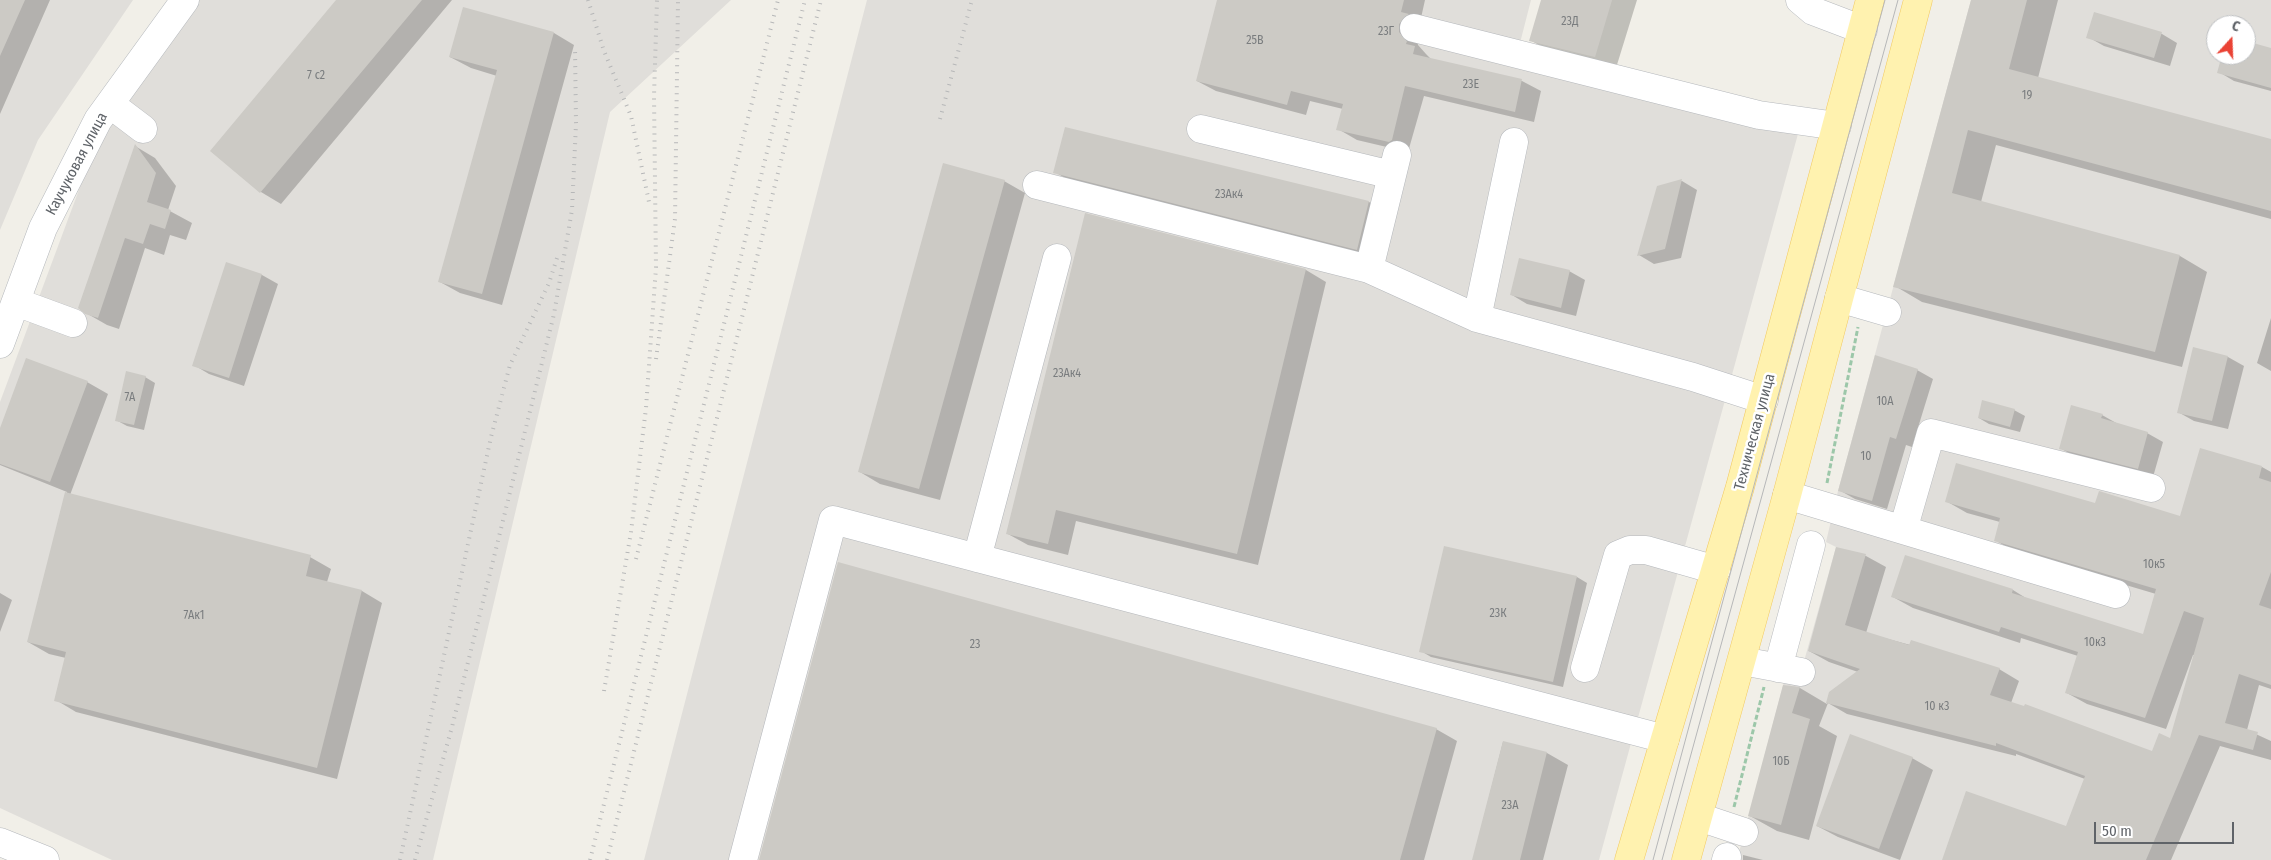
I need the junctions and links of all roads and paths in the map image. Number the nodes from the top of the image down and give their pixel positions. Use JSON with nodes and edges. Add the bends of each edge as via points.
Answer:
{"nodes":[{"id":1,"x":185,"y":0,"type":"edge"},
{"id":2,"x":1800,"y":0,"type":"edge"},
{"id":3,"x":1870,"y":0,"type":"edge"},
{"id":4,"x":1918,"y":0,"type":"edge"},
{"id":5,"x":1414,"y":28,"type":"dead end"},
{"id":6,"x":1863,"y":30,"type":"junction"},
{"id":7,"x":1767,"y":97,"type":"dead end"},
{"id":8,"x":110,"y":104,"type":"junction"},
{"id":9,"x":1794,"y":120,"type":"junction"},
{"id":10,"x":1837,"y":126,"type":"junction"},
{"id":11,"x":142,"y":129,"type":"dead end"},
{"id":12,"x":1201,"y":130,"type":"dead end"},
{"id":13,"x":1514,"y":142,"type":"dead end"},
{"id":14,"x":1037,"y":185,"type":"dead end"},
{"id":15,"x":1057,"y":258,"type":"dead end"},
{"id":16,"x":1369,"y":269,"type":"junction"},
{"id":17,"x":16,"y":302,"type":"junction"},
{"id":18,"x":1863,"y":304,"type":"junction"},
{"id":19,"x":1477,"y":318,"type":"junction"},
{"id":20,"x":73,"y":323,"type":"dead end"},
{"id":21,"x":0,"y":344,"type":"edge"},
{"id":22,"x":1764,"y":400,"type":"junction"},
{"id":23,"x":2151,"y":488,"type":"dead end"},
{"id":24,"x":1787,"y":495,"type":"junction"},
{"id":25,"x":1821,"y":505,"type":"junction"},
{"id":26,"x":1903,"y":530,"type":"junction"},
{"id":27,"x":1811,"y":545,"type":"dead end"},
{"id":28,"x":977,"y":558,"type":"junction"},
{"id":29,"x":1716,"y":570,"type":"junction"},
{"id":30,"x":2116,"y":594,"type":"dead end"},
{"id":31,"x":1742,"y":661,"type":"junction"},
{"id":32,"x":1584,"y":668,"type":"dead end"},
{"id":33,"x":1783,"y":669,"type":"junction"},
{"id":34,"x":1665,"y":739,"type":"junction"},
{"id":35,"x":1699,"y":817,"type":"junction"},
{"id":36,"x":1738,"y":830,"type":"joint"},
{"id":37,"x":0,"y":842,"type":"edge"},
{"id":38,"x":44,"y":860,"type":"edge"},
{"id":39,"x":744,"y":860,"type":"edge"},
{"id":40,"x":1629,"y":860,"type":"edge"},
{"id":41,"x":1686,"y":860,"type":"edge"}],
"edges":[{"from":1,"to":8,"type":"street","name":"Каучуковая улица"},
{"from":2,"to":6,"type":"street","via":[[1813,11]]},
{"from":3,"to":6,"type":"main road","name":"Техническая улица"},
{"from":4,"to":18,"type":"main road"},
{"from":5,"to":9,"type":"street","via":[[1759,115]]},
{"from":6,"to":10,"type":"main road","name":"Техническая улица"},
{"from":7,"to":9,"type":"street"},
{"from":8,"to":11,"type":"street"},
{"from":8,"to":17,"type":"street","name":"Каучуковая улица","via":[[98,120],[43,228]]},
{"from":9,"to":10,"type":"street"},
{"from":10,"to":22,"type":"main road","name":"Техническая улица"},
{"from":12,"to":16,"type":"street","via":[[1395,165]]},
{"from":13,"to":19,"type":"street"},
{"from":14,"to":16,"type":"street"},
{"from":15,"to":28,"type":"street"},
{"from":16,"to":19,"type":"street"},
{"from":17,"to":20,"type":"street"},
{"from":17,"to":21,"type":"street","name":"Каучуковая улица"},
{"from":18,"to":24,"type":"main road"},
{"from":18,"to":25,"type":"path"},
{"from":19,"to":22,"type":"street","via":[[1693,377]]},
{"from":22,"to":29,"type":"main road","name":"Техническая улица"},
{"from":23,"to":26,"type":"street","via":[[1931,433]]},
{"from":24,"to":25,"type":"street"},
{"from":24,"to":31,"type":"main road"},
{"from":25,"to":26,"type":"street"},
{"from":26,"to":30,"type":"street"},
{"from":27,"to":33,"type":"street"},
{"from":28,"to":34,"type":"street"},
{"from":28,"to":39,"type":"street","via":[[833,520]]},
{"from":29,"to":32,"type":"street","via":[[1646,550],[1630,550],[1618,555]]},
{"from":29,"to":34,"type":"main road","name":"Техническая улица"},
{"from":31,"to":33,"type":"street"},
{"from":31,"to":35,"type":"main road"},
{"from":33,"to":36,"type":"path","via":[[1735,804]]},
{"from":34,"to":40,"type":"main road","name":"Техническая улица"},
{"from":35,"to":36,"type":"street"},
{"from":35,"to":41,"type":"main road"},
{"from":37,"to":38,"type":"street"}]}
